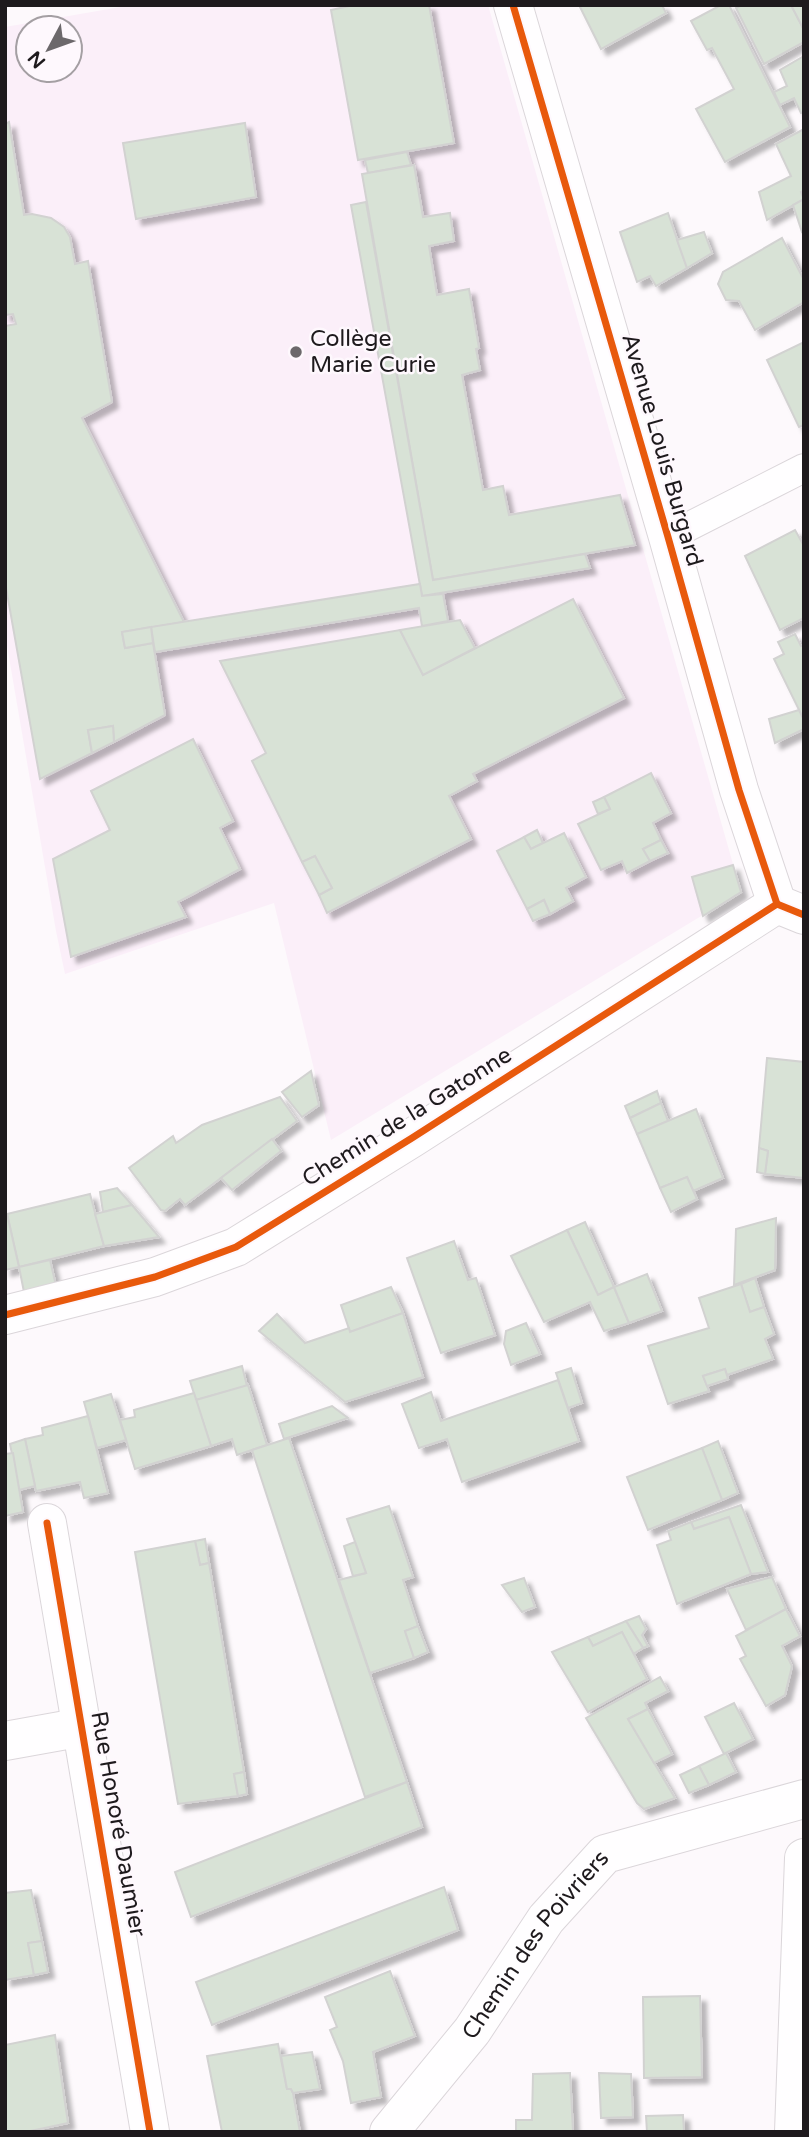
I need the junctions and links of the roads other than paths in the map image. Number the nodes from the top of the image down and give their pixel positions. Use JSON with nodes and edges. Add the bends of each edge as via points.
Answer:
{"nodes":[{"id":1,"x":513,"y":5,"type":"edge"},
{"id":2,"x":804,"y":468,"type":"edge"},
{"id":3,"x":668,"y":537,"type":"junction"},
{"id":4,"x":790,"y":910,"type":"edge"},
{"id":5,"x":5,"y":1315,"type":"edge"},
{"id":6,"x":47,"y":1523,"type":"dead end"},
{"id":7,"x":83,"y":1727,"type":"junction"},
{"id":8,"x":5,"y":1741,"type":"edge"},
{"id":9,"x":804,"y":1799,"type":"edge"},
{"id":10,"x":804,"y":1858,"type":"edge"},
{"id":11,"x":150,"y":2132,"type":"edge"},
{"id":12,"x":389,"y":2132,"type":"edge"},
{"id":13,"x":793,"y":2132,"type":"edge"}],
"edges":[{"from":1,"to":3,"type":"street","name":"Avenue Louis Burgard"},
{"from":2,"to":3,"type":"lane"},
{"from":3,"to":4,"type":"street","name":"Avenue Louis Burgard","via":[[739,790]]},
{"from":4,"to":5,"type":"street","name":"Chemin de la Gatonne","via":[[236,1247],[155,1277]]},
{"from":6,"to":7,"type":"street","name":"Rue Honoré Daumier"},
{"from":7,"to":8,"type":"street"},
{"from":7,"to":11,"type":"street","name":"Rue Honoré Daumier"},
{"from":9,"to":12,"type":"street","name":"Chemin des Poivriers","via":[[605,1854],[546,1919],[472,2031]]},
{"from":10,"to":13,"type":"street"}]}
